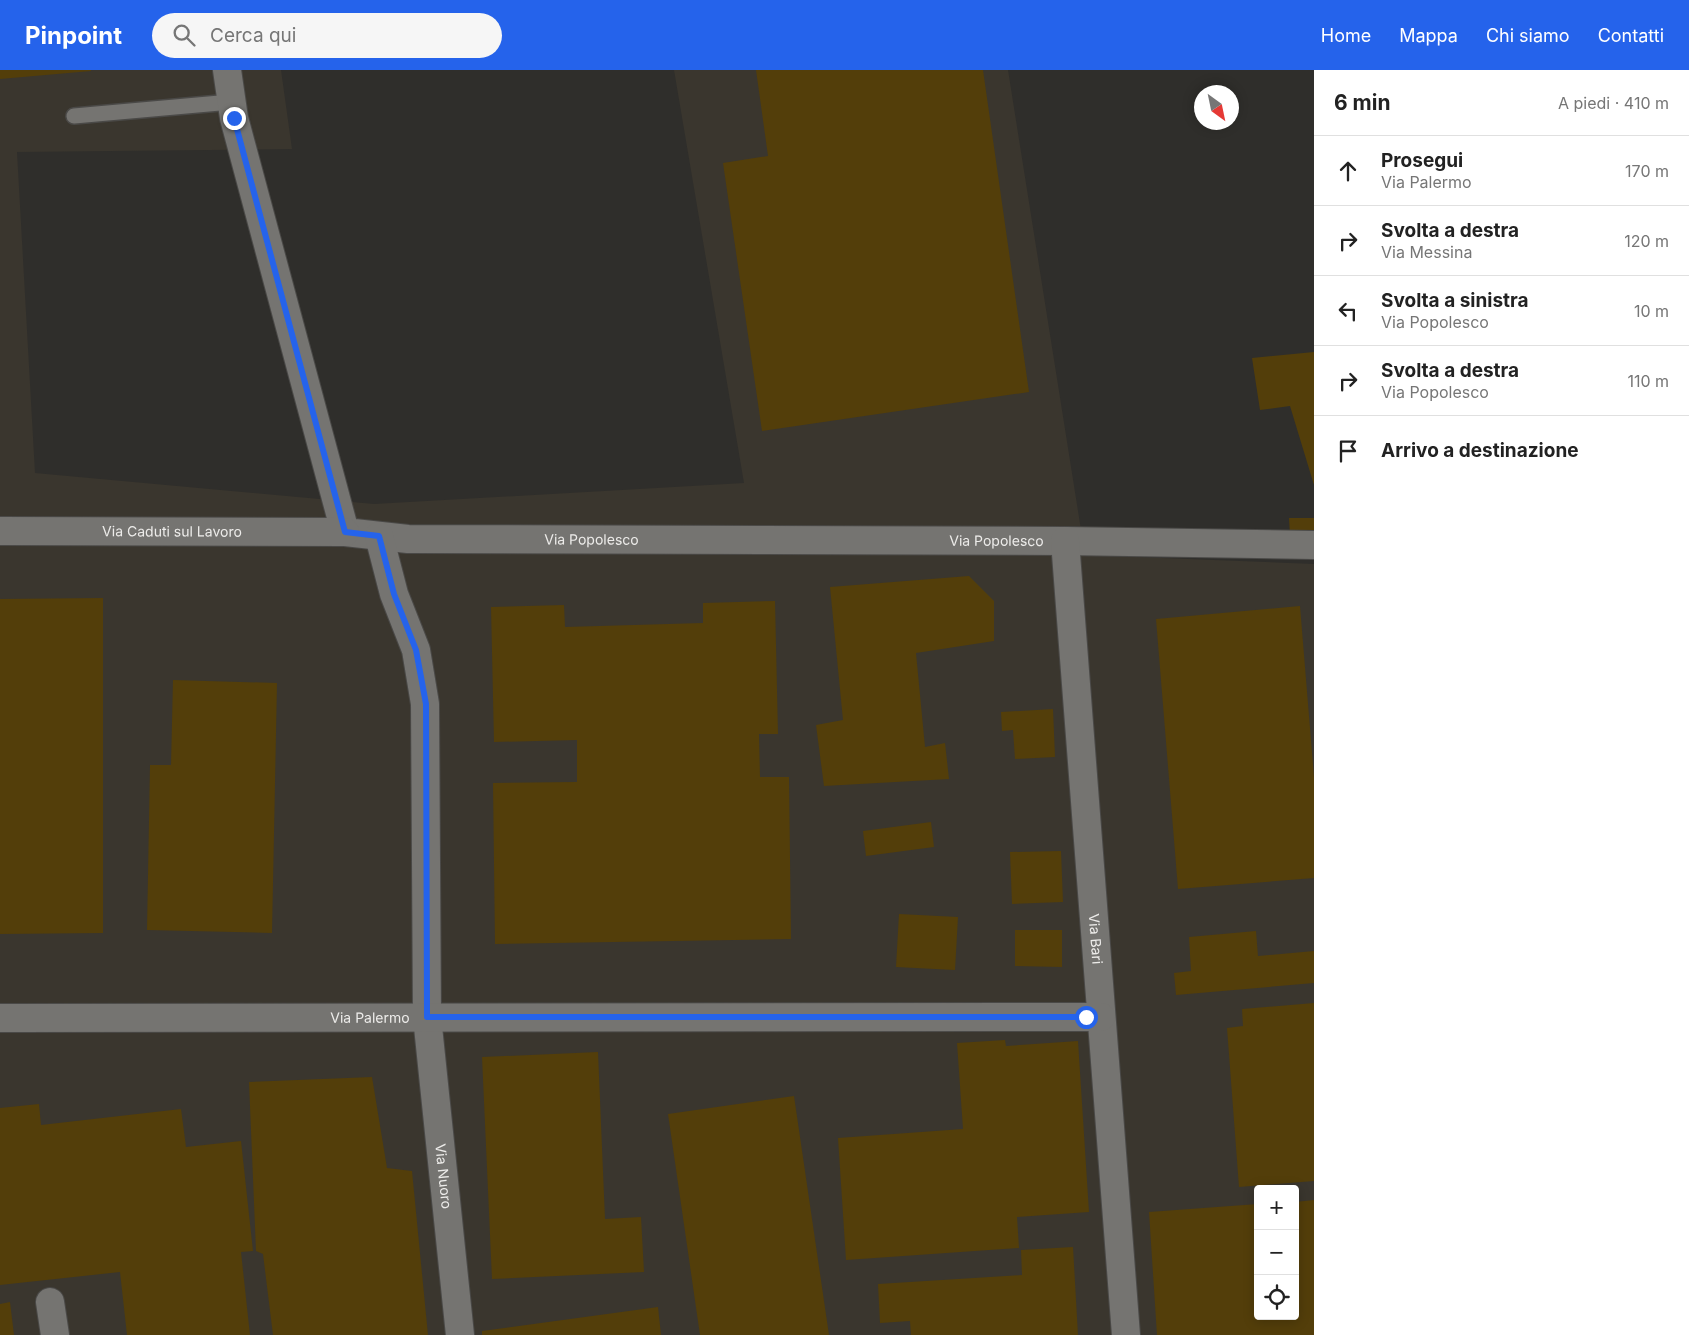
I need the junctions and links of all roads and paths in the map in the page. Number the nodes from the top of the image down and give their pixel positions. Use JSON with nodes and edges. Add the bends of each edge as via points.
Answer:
{"nodes":[{"id":1,"x":227,"y":70,"type":"edge"},
{"id":2,"x":230,"y":102,"type":"junction"},
{"id":3,"x":74,"y":116,"type":"dead end"},
{"id":4,"x":0,"y":531,"type":"edge"},
{"id":5,"x":345,"y":532,"type":"junction"},
{"id":6,"x":379,"y":536,"type":"junction"},
{"id":7,"x":1065,"y":541,"type":"junction"},
{"id":8,"x":1314,"y":545,"type":"edge"},
{"id":9,"x":427,"y":1017,"type":"junction"},
{"id":10,"x":1101,"y":1017,"type":"junction"},
{"id":11,"x":0,"y":1018,"type":"edge"},
{"id":12,"x":50,"y":1302,"type":"dead end"},
{"id":13,"x":55,"y":1335,"type":"edge"},
{"id":14,"x":460,"y":1335,"type":"edge"},
{"id":15,"x":1126,"y":1335,"type":"edge"}],
"edges":[{"from":1,"to":2,"type":"street"},
{"from":2,"to":3,"type":"lane"},
{"from":2,"to":5,"type":"street"},
{"from":4,"to":5,"type":"street","name":"Via Caduti sul Lavoro"},
{"from":5,"to":6,"type":"street","name":"Via Popolesco"},
{"from":6,"to":7,"type":"street","name":"Via Popolesco","via":[[408,539]]},
{"from":6,"to":9,"type":"street","name":"Via Nuoro","via":[[394,594],[416,650],[426,704]]},
{"from":7,"to":8,"type":"street","name":"Via Popolesco"},
{"from":7,"to":10,"type":"street","name":"Via Bari"},
{"from":9,"to":10,"type":"street","name":"Via Palermo"},
{"from":9,"to":11,"type":"street","name":"Via Palermo"},
{"from":9,"to":14,"type":"street","name":"Via Nuoro"},
{"from":10,"to":15,"type":"street","name":"Via Bari"},
{"from":12,"to":13,"type":"street"}]}
